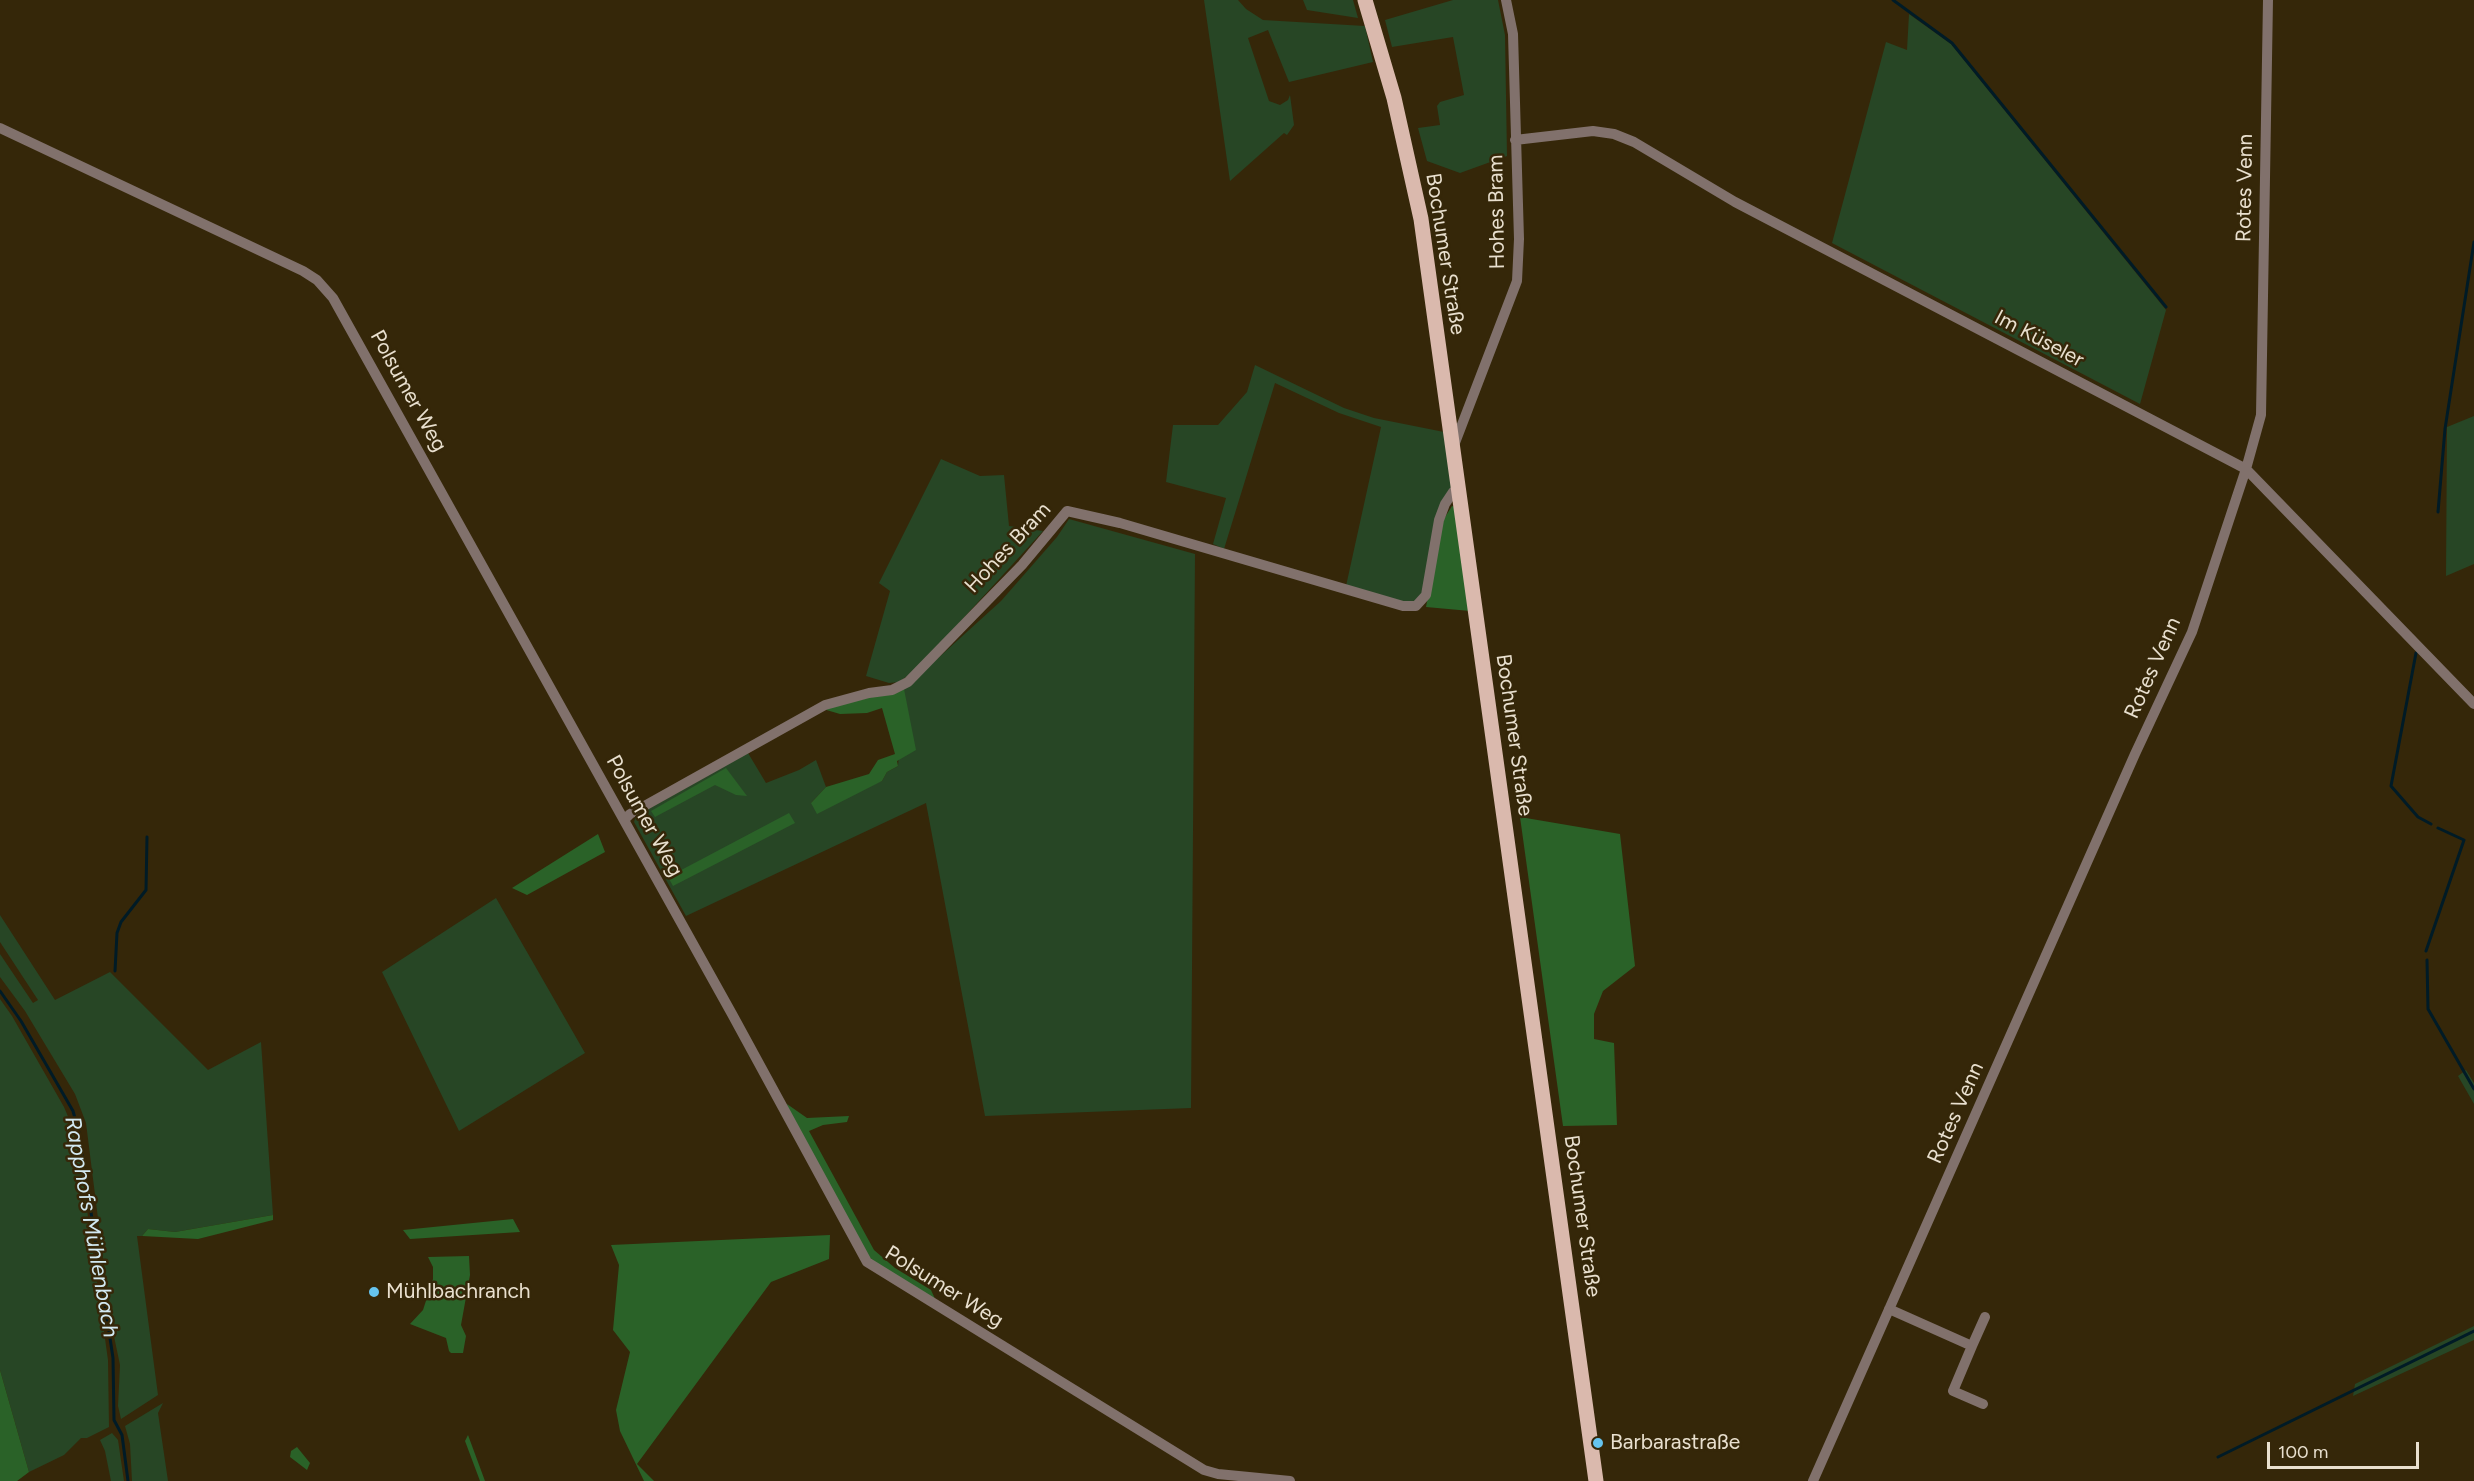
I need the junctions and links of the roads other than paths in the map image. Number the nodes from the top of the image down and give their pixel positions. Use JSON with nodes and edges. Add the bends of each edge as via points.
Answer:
{"nodes":[{"id":1,"x":1365,"y":0,"type":"edge"},
{"id":2,"x":1506,"y":0,"type":"edge"},
{"id":3,"x":2268,"y":0,"type":"edge"},
{"id":4,"x":0,"y":128,"type":"edge"},
{"id":5,"x":1515,"y":140,"type":"junction"},
{"id":6,"x":1453,"y":448,"type":"junction"},
{"id":7,"x":2246,"y":469,"type":"junction"},
{"id":8,"x":1459,"y":489,"type":"junction"},
{"id":9,"x":2474,"y":704,"type":"edge"},
{"id":10,"x":624,"y":820,"type":"junction"},
{"id":11,"x":1889,"y":1309,"type":"junction"},
{"id":12,"x":1984,"y":1317,"type":"dead end"},
{"id":13,"x":1972,"y":1346,"type":"junction"},
{"id":14,"x":1983,"y":1404,"type":"dead end"},
{"id":15,"x":1217,"y":1477,"type":"edge"},
{"id":16,"x":1290,"y":1481,"type":"edge"},
{"id":17,"x":1596,"y":1481,"type":"edge"},
{"id":18,"x":1813,"y":1481,"type":"edge"}],
"edges":[{"from":1,"to":6,"type":"main road","name":"Bochumer Straße","via":[[1394,98],[1421,219]]},
{"from":2,"to":5,"type":"street","name":"Hohes Bram","via":[[1513,34]]},
{"from":3,"to":7,"type":"street","name":"Rotes Venn","via":[[2261,415]]},
{"from":4,"to":10,"type":"street","name":"Polsumer Weg","via":[[303,271],[328,291]]},
{"from":5,"to":6,"type":"street","name":"Hohes Bram","via":[[1517,281]]},
{"from":5,"to":7,"type":"street","name":"Im Küseler","via":[[1593,131],[1634,142],[1735,202]]},
{"from":6,"to":8,"type":"main road","name":"Bochumer Straße"},
{"from":7,"to":9,"type":"street","name":"Im Küseler"},
{"from":7,"to":11,"type":"street","name":"Rotes Venn","via":[[2192,632]]},
{"from":8,"to":10,"type":"street","name":"Hohes Bram","via":[[1445,504],[1439,520],[1426,595],[1416,606],[1403,606],[1067,511],[1022,565],[908,682],[892,690],[825,705]]},
{"from":8,"to":17,"type":"main road","name":"Bochumer Straße"},
{"from":10,"to":15,"type":"street","name":"Polsumer Weg","via":[[867,1262]]},
{"from":11,"to":13,"type":"street"},
{"from":11,"to":18,"type":"street","name":"Rotes Venn"},
{"from":12,"to":13,"type":"street"},
{"from":13,"to":14,"type":"street","via":[[1953,1391]]},
{"from":15,"to":16,"type":"street","name":"Polsumer Weg"}]}
